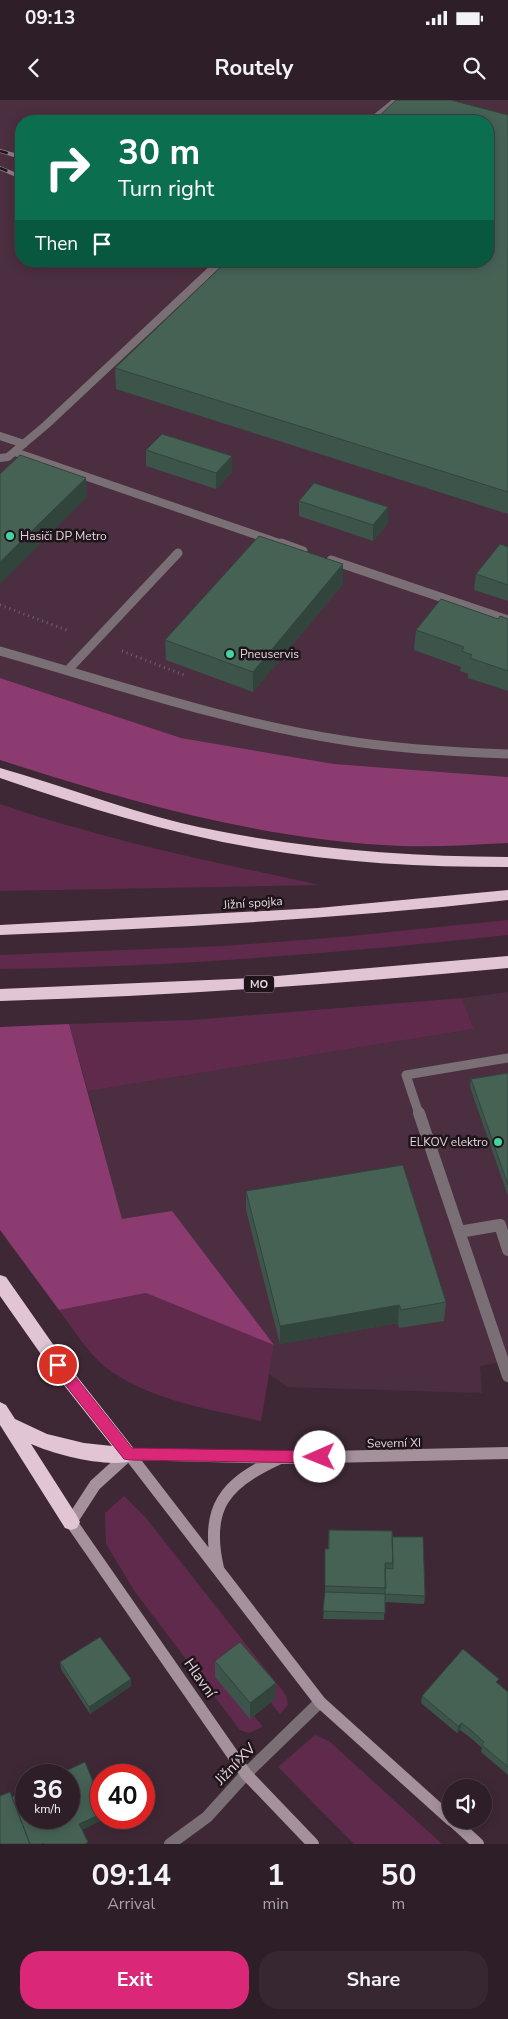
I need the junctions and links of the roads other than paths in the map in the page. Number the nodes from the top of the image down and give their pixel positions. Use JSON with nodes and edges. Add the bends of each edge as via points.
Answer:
{"nodes":[{"id":1,"x":398,"y":100,"type":"edge"},
{"id":2,"x":379,"y":115,"type":"edge"},
{"id":3,"x":215,"y":267,"type":"edge"},
{"id":4,"x":0,"y":436,"type":"edge"},
{"id":5,"x":24,"y":444,"type":"junction"},
{"id":6,"x":14,"y":452,"type":"junction"},
{"id":7,"x":0,"y":458,"type":"edge"},
{"id":8,"x":178,"y":553,"type":"dead end"},
{"id":9,"x":312,"y":554,"type":"edge"},
{"id":10,"x":322,"y":557,"type":"edge"},
{"id":11,"x":508,"y":620,"type":"edge"},
{"id":12,"x":0,"y":651,"type":"edge"},
{"id":13,"x":68,"y":670,"type":"junction"},
{"id":14,"x":508,"y":754,"type":"edge"},
{"id":15,"x":0,"y":773,"type":"edge"},
{"id":16,"x":508,"y":862,"type":"edge"},
{"id":17,"x":508,"y":895,"type":"edge"},
{"id":18,"x":0,"y":930,"type":"edge"},
{"id":19,"x":508,"y":962,"type":"edge"},
{"id":20,"x":0,"y":995,"type":"edge"},
{"id":21,"x":508,"y":1058,"type":"edge"},
{"id":22,"x":459,"y":1232,"type":"junction"},
{"id":23,"x":508,"y":1250,"type":"edge"},
{"id":24,"x":0,"y":1282,"type":"edge"},
{"id":25,"x":508,"y":1376,"type":"edge"},
{"id":26,"x":5,"y":1416,"type":"edge"},
{"id":27,"x":508,"y":1453,"type":"edge"},
{"id":28,"x":129,"y":1454,"type":"junction"},
{"id":29,"x":281,"y":1458,"type":"junction"},
{"id":30,"x":71,"y":1522,"type":"junction"},
{"id":31,"x":219,"y":1571,"type":"junction"},
{"id":32,"x":320,"y":1702,"type":"junction"},
{"id":33,"x":246,"y":1774,"type":"junction"},
{"id":34,"x":442,"y":1812,"type":"edge"},
{"id":35,"x":461,"y":1829,"type":"edge"},
{"id":36,"x":170,"y":1844,"type":"edge"},
{"id":37,"x":314,"y":1844,"type":"edge"},
{"id":38,"x":478,"y":1844,"type":"edge"}],
"edges":[{"from":1,"to":2,"type":"street"},
{"from":3,"to":5,"type":"street"},
{"from":4,"to":5,"type":"street"},
{"from":5,"to":6,"type":"street"},
{"from":6,"to":7,"type":"street"},
{"from":6,"to":9,"type":"street"},
{"from":8,"to":13,"type":"street"},
{"from":10,"to":11,"type":"street"},
{"from":12,"to":13,"type":"street"},
{"from":13,"to":14,"type":"street","via":[[230,717],[341,740],[434,751]]},
{"from":15,"to":16,"type":"highway","via":[[134,815],[264,844],[401,859]]},
{"from":17,"to":18,"type":"highway","name":"Jižní spojka","via":[[321,913]]},
{"from":19,"to":20,"type":"highway","number":"MO","via":[[205,988]]},
{"from":21,"to":22,"type":"street","via":[[406,1075]]},
{"from":22,"to":23,"type":"street","via":[[500,1225]]},
{"from":22,"to":25,"type":"street"},
{"from":24,"to":28,"type":"highway","via":[[58,1365]]},
{"from":26,"to":28,"type":"highway","via":[[30,1436],[53,1445],[103,1455]]},
{"from":26,"to":30,"type":"highway"},
{"from":27,"to":29,"type":"street","name":"Severní XI"},
{"from":28,"to":29,"type":"street","name":"Severní XI"},
{"from":28,"to":30,"type":"street","via":[[88,1492]]},
{"from":28,"to":31,"type":"street"},
{"from":29,"to":31,"type":"street","name":"Severní XI","via":[[253,1470],[236,1482],[223,1498],[212,1539]]},
{"from":30,"to":33,"type":"street","name":"Hlavní"},
{"from":31,"to":32,"type":"street"},
{"from":32,"to":33,"type":"street","name":"Jižní XV"},
{"from":32,"to":34,"type":"street"},
{"from":33,"to":36,"type":"street","name":"Jižní XV","via":[[207,1817]]},
{"from":33,"to":37,"type":"street","name":"Hlavní"},
{"from":35,"to":38,"type":"street"}]}
